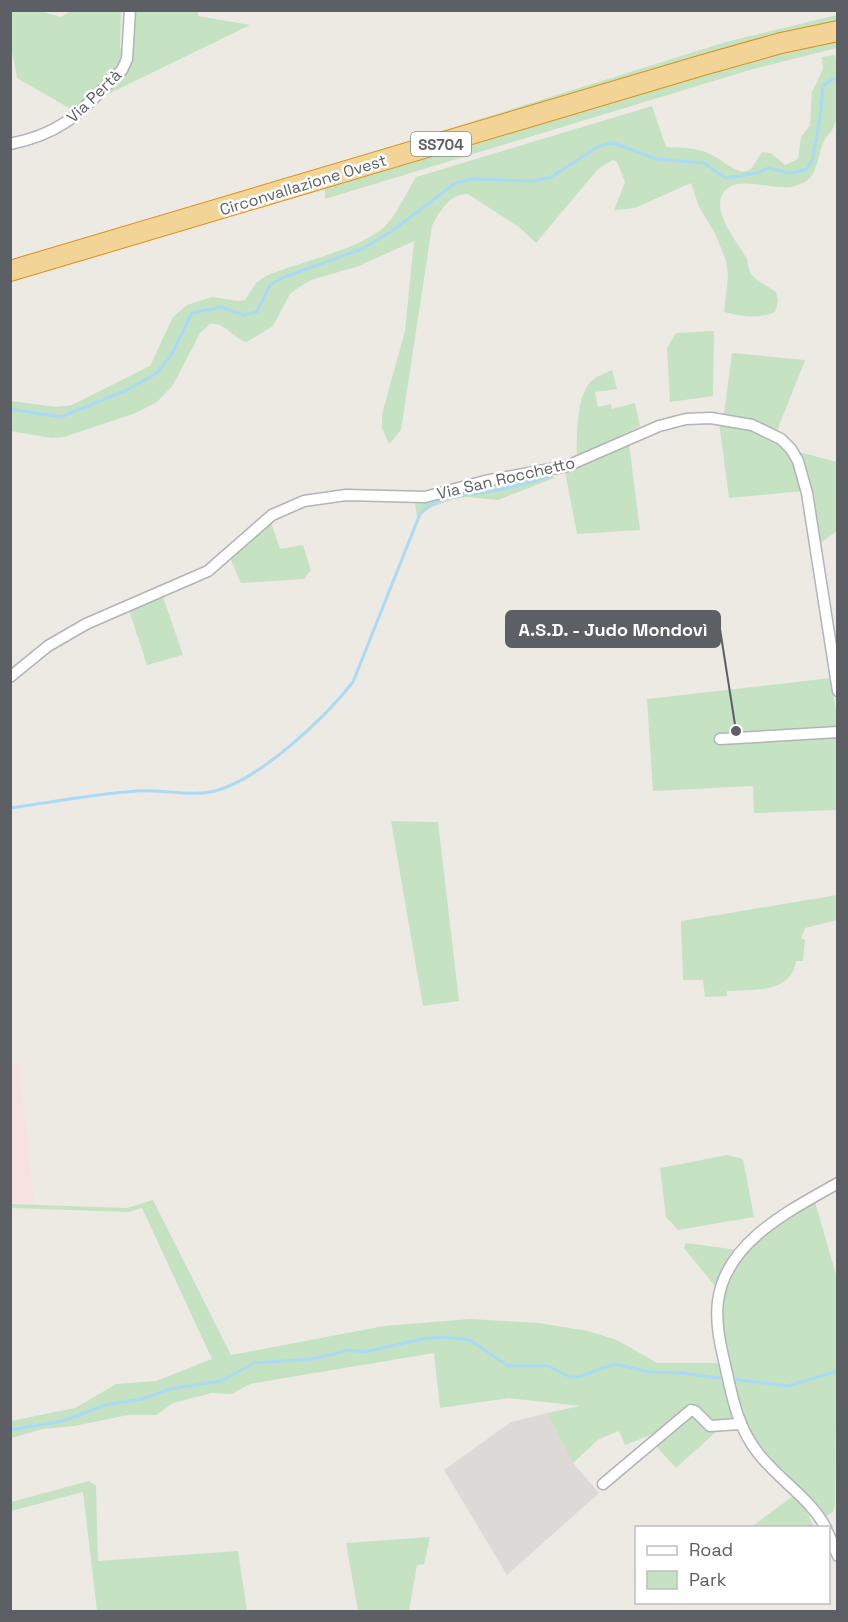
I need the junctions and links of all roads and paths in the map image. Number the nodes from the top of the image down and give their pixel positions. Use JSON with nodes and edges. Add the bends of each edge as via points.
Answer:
{"nodes":[{"id":1,"x":130,"y":10,"type":"edge"},
{"id":2,"x":837,"y":31,"type":"edge"},
{"id":3,"x":10,"y":144,"type":"edge"},
{"id":4,"x":10,"y":269,"type":"edge"},
{"id":5,"x":10,"y":677,"type":"edge"},
{"id":6,"x":837,"y":691,"type":"edge"},
{"id":7,"x":837,"y":732,"type":"edge"},
{"id":8,"x":720,"y":739,"type":"dead end"},
{"id":9,"x":837,"y":1184,"type":"edge"},
{"id":10,"x":739,"y":1424,"type":"junction"},
{"id":11,"x":603,"y":1485,"type":"dead end"},
{"id":12,"x":825,"y":1526,"type":"edge"},
{"id":13,"x":830,"y":1538,"type":"edge"},
{"id":14,"x":837,"y":1556,"type":"edge"}],
"edges":[{"from":1,"to":3,"type":"street","name":"Via Pertà","via":[[127,59],[122,70],[58,129],[33,140]]},
{"from":2,"to":4,"type":"highway","name":"Circonvallazione Ovest","number":"SS704","via":[[703,65],[46,262]]},
{"from":5,"to":6,"type":"street","name":"Via San Rocchetto","via":[[48,646],[86,624],[208,571],[272,515],[292,504],[346,495],[425,497],[573,464],[659,426],[711,418],[770,432],[786,443],[798,461],[807,493]]},
{"from":7,"to":8,"type":"street"},
{"from":9,"to":10,"type":"street","via":[[771,1222],[732,1266],[719,1295],[727,1373]]},
{"from":10,"to":11,"type":"street","via":[[710,1426],[691,1410]]},
{"from":10,"to":12,"type":"street","via":[[765,1461]]},
{"from":13,"to":14,"type":"street"}]}
